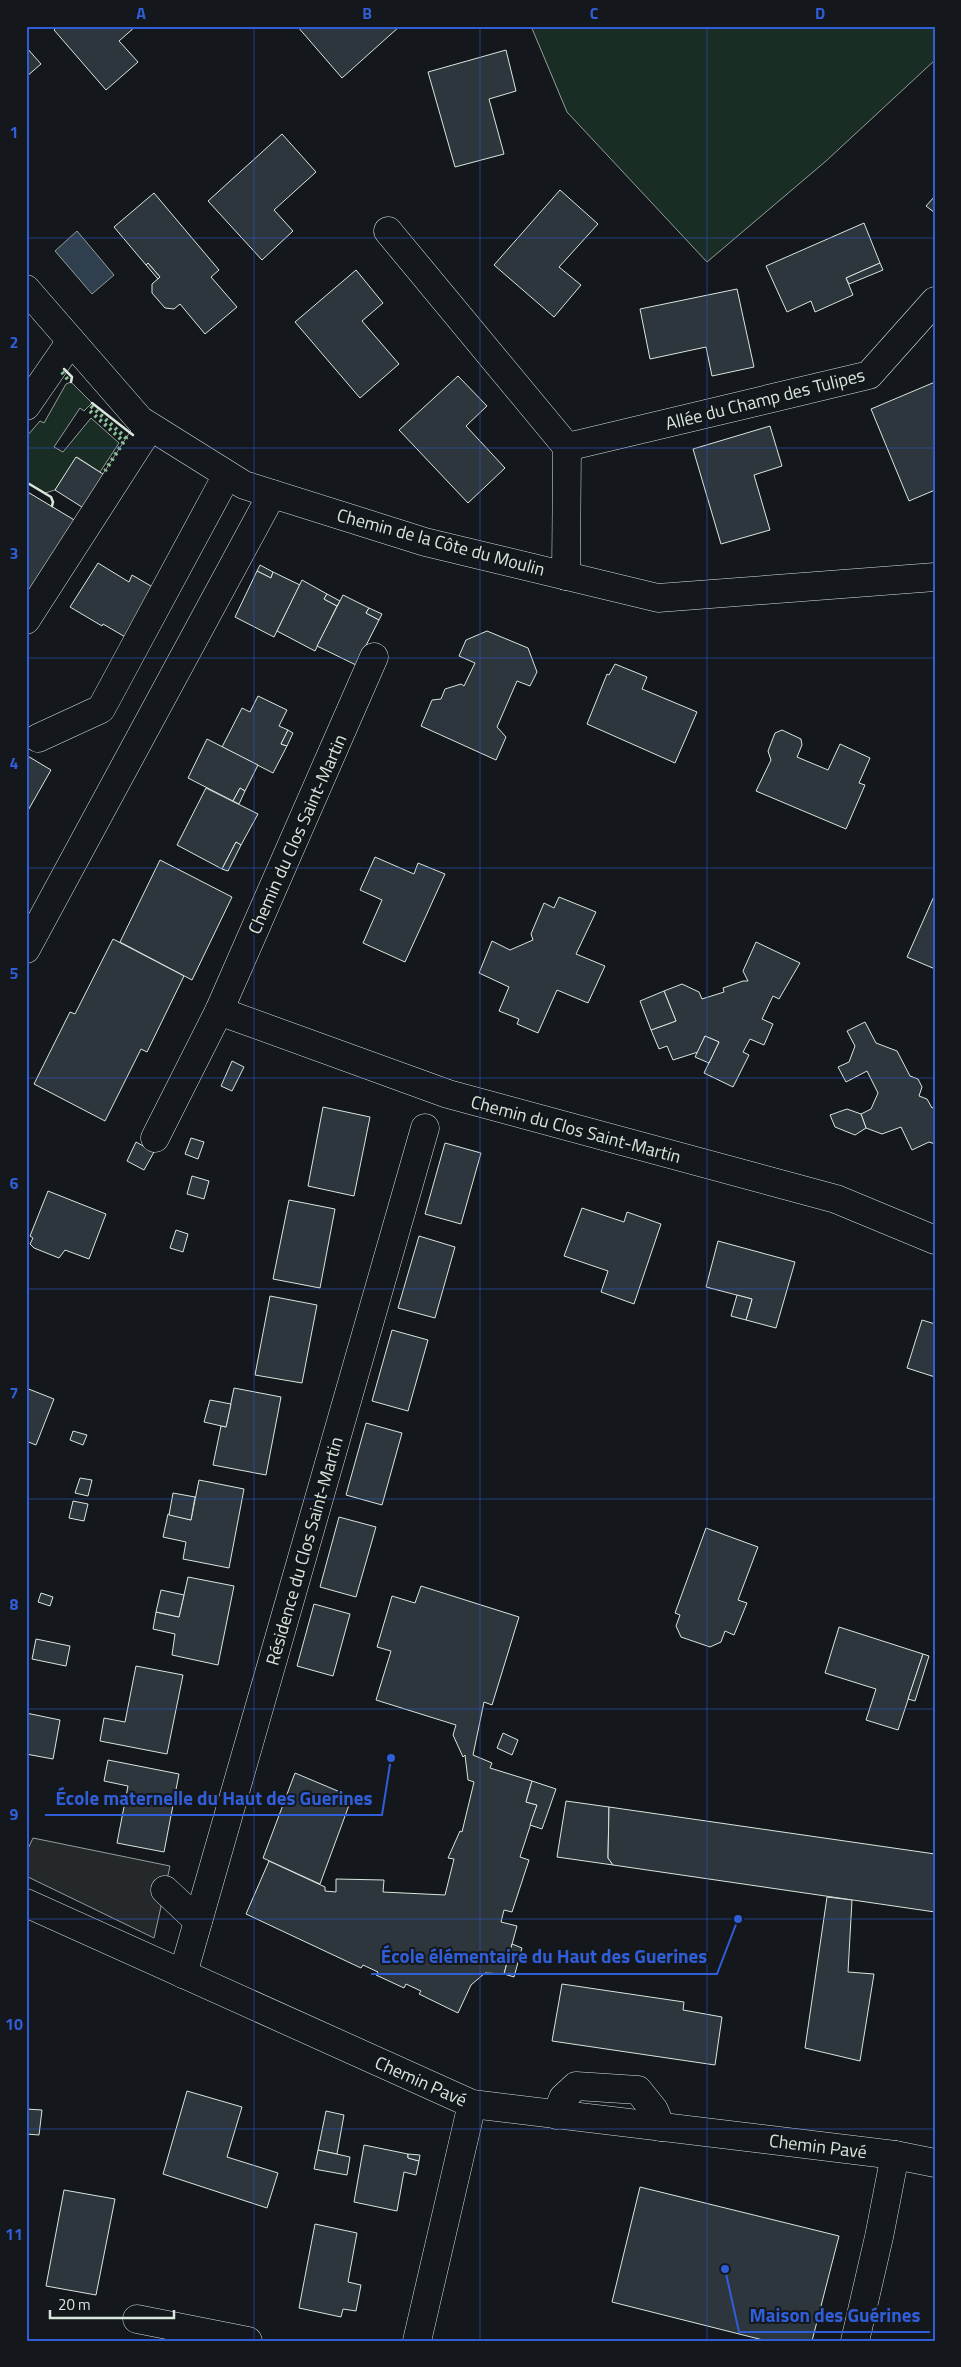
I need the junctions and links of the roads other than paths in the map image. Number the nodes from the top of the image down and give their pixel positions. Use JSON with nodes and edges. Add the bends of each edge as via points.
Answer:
{"nodes":[{"id":1,"x":388,"y":231,"type":"dead end"},
{"id":2,"x":26,"y":289,"type":"edge"},
{"id":3,"x":934,"y":302,"type":"edge"},
{"id":4,"x":71,"y":341,"type":"junction"},
{"id":5,"x":26,"y":406,"type":"edge"},
{"id":6,"x":150,"y":428,"type":"junction"},
{"id":7,"x":567,"y":447,"type":"junction"},
{"id":8,"x":227,"y":475,"type":"junction"},
{"id":9,"x":272,"y":494,"type":"junction"},
{"id":10,"x":566,"y":576,"type":"junction"},
{"id":11,"x":935,"y":577,"type":"edge"},
{"id":12,"x":26,"y":620,"type":"edge"},
{"id":13,"x":374,"y":657,"type":"dead end"},
{"id":14,"x":38,"y":738,"type":"dead end"},
{"id":15,"x":26,"y":949,"type":"edge"},
{"id":16,"x":219,"y":1011,"type":"junction"},
{"id":17,"x":425,"y":1128,"type":"dead end"},
{"id":18,"x":155,"y":1138,"type":"dead end"},
{"id":19,"x":935,"y":1240,"type":"edge"},
{"id":20,"x":165,"y":1890,"type":"dead end"},
{"id":21,"x":26,"y":1903,"type":"edge"},
{"id":22,"x":198,"y":1921,"type":"junction"},
{"id":23,"x":183,"y":1974,"type":"junction"},
{"id":24,"x":472,"y":2104,"type":"junction"},
{"id":25,"x":895,"y":2155,"type":"junction"},
{"id":26,"x":935,"y":2163,"type":"edge"},
{"id":27,"x":152,"y":2328,"type":"edge"},
{"id":28,"x":248,"y":2341,"type":"edge"},
{"id":29,"x":417,"y":2341,"type":"edge"},
{"id":30,"x":855,"y":2341,"type":"edge"}],
"edges":[{"from":1,"to":7,"type":"street"},
{"from":2,"to":4,"type":"street","name":"Chemin de la Côte du Moulin"},
{"from":3,"to":7,"type":"street","name":"Allée du Champ des Tulipes","via":[[869,375]]},
{"from":4,"to":5,"type":"street"},
{"from":4,"to":6,"type":"street","name":"Chemin de la Côte du Moulin"},
{"from":6,"to":8,"type":"street","name":"Chemin de la Côte du Moulin"},
{"from":6,"to":12,"type":"street"},
{"from":7,"to":10,"type":"street"},
{"from":8,"to":9,"type":"street","name":"Chemin de la Côte du Moulin","via":[[244,485]]},
{"from":8,"to":14,"type":"street","via":[[101,709]]},
{"from":9,"to":10,"type":"street","name":"Chemin de la Côte du Moulin","via":[[425,542]]},
{"from":9,"to":15,"type":"street"},
{"from":10,"to":11,"type":"street","name":"Chemin de la Côte du Moulin","via":[[658,598]]},
{"from":13,"to":16,"type":"street","name":"Chemin du Clos Saint-Martin"},
{"from":16,"to":18,"type":"street","name":"Chemin du Clos Saint-Martin"},
{"from":16,"to":19,"type":"street","name":"Chemin du Clos Saint-Martin","via":[[448,1094],[836,1199]]},
{"from":17,"to":22,"type":"street","name":"Résidence du Clos Saint-Martin"},
{"from":20,"to":22,"type":"street"},
{"from":21,"to":23,"type":"street","name":"Chemin Pavé"},
{"from":22,"to":23,"type":"street","name":"Résidence du Clos Saint-Martin"},
{"from":23,"to":24,"type":"street","name":"Chemin Pavé"},
{"from":24,"to":25,"type":"street","name":"Chemin Pavé"},
{"from":24,"to":29,"type":"street"},
{"from":25,"to":26,"type":"street","name":"Chemin Pavé"},
{"from":25,"to":30,"type":"street"},
{"from":27,"to":28,"type":"street"}]}
